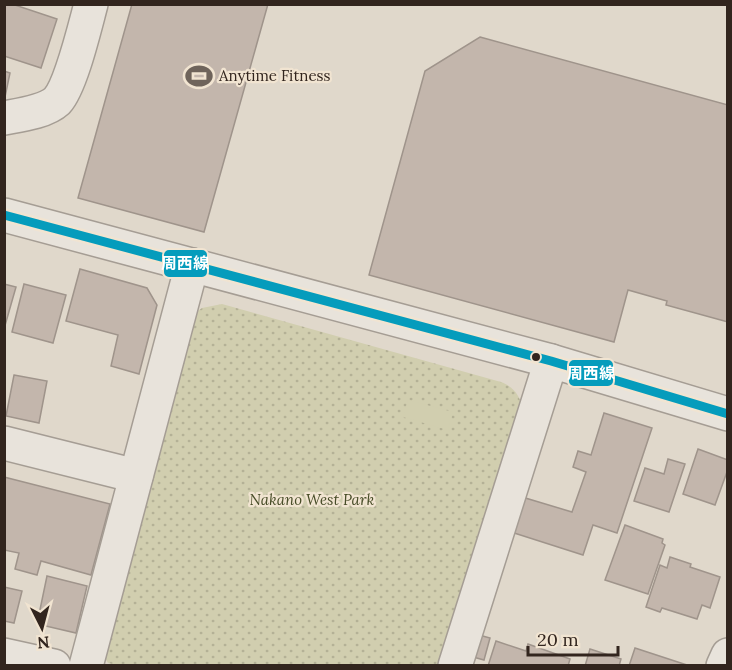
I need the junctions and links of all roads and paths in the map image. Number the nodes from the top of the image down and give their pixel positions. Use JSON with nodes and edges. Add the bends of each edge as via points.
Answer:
{"nodes":[{"id":1,"x":91,"y":4,"type":"edge"},
{"id":2,"x":4,"y":118,"type":"edge"},
{"id":3,"x":4,"y":215,"type":"edge"},
{"id":4,"x":192,"y":265,"type":"junction"},
{"id":5,"x":551,"y":361,"type":"junction"},
{"id":6,"x":728,"y":414,"type":"edge"},
{"id":7,"x":4,"y":443,"type":"edge"},
{"id":8,"x":136,"y":476,"type":"junction"},
{"id":9,"x":4,"y":655,"type":"edge"},
{"id":10,"x":728,"y":655,"type":"edge"},
{"id":11,"x":54,"y":666,"type":"edge"},
{"id":12,"x":87,"y":666,"type":"edge"},
{"id":13,"x":454,"y":666,"type":"edge"},
{"id":14,"x":723,"y":666,"type":"edge"}],
"edges":[{"from":1,"to":2,"type":"street","via":[[68,82],[57,100],[35,112]]},
{"from":3,"to":4,"type":"street"},
{"from":4,"to":5,"type":"street"},
{"from":4,"to":8,"type":"street"},
{"from":5,"to":6,"type":"street"},
{"from":5,"to":13,"type":"street"},
{"from":7,"to":8,"type":"street"},
{"from":8,"to":12,"type":"street"},
{"from":9,"to":11,"type":"street"},
{"from":10,"to":14,"type":"street"}]}
